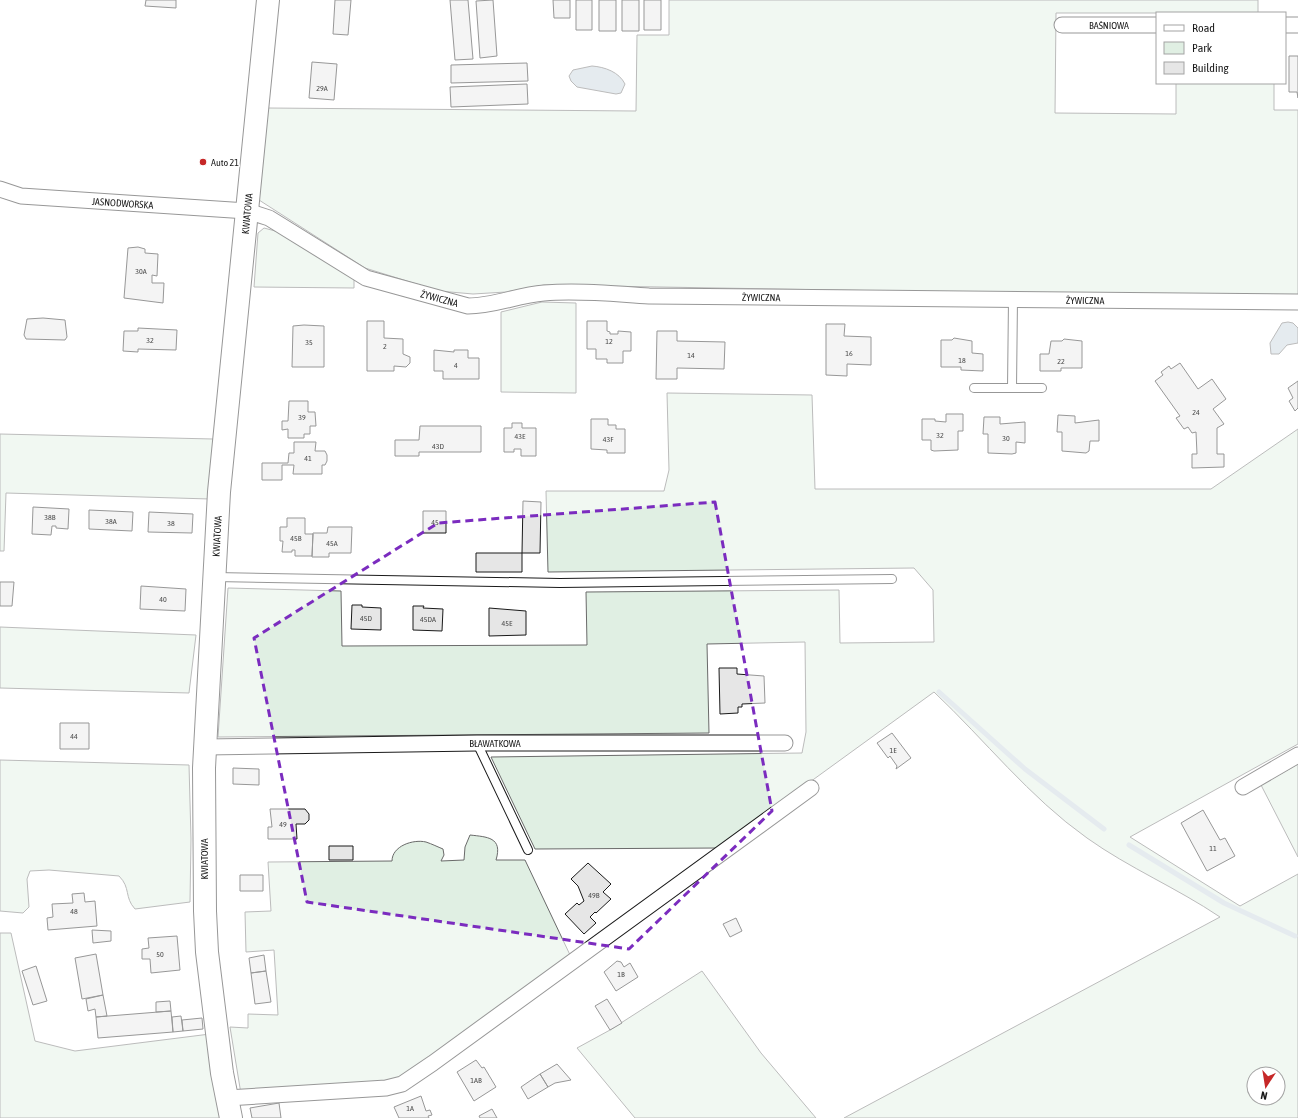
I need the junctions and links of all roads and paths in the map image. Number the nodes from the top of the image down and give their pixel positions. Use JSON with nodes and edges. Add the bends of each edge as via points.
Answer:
{"nodes":[{"id":1,"x":268,"y":0,"type":"edge"},
{"id":2,"x":1062,"y":25,"type":"dead end"},
{"id":3,"x":1156,"y":25,"type":"edge"},
{"id":4,"x":1286,"y":25,"type":"edge"},
{"id":5,"x":1298,"y":25,"type":"edge"},
{"id":6,"x":0,"y":189,"type":"edge"},
{"id":7,"x":247,"y":212,"type":"junction"},
{"id":8,"x":1013,"y":300,"type":"junction"},
{"id":9,"x":1298,"y":302,"type":"edge"},
{"id":10,"x":974,"y":388,"type":"dead end"},
{"id":11,"x":1012,"y":388,"type":"junction"},
{"id":12,"x":1042,"y":388,"type":"dead end"},
{"id":13,"x":214,"y":577,"type":"junction"},
{"id":14,"x":892,"y":579,"type":"dead end"},
{"id":15,"x":477,"y":743,"type":"junction"},
{"id":16,"x":785,"y":743,"type":"dead end"},
{"id":17,"x":206,"y":747,"type":"junction"},
{"id":18,"x":1298,"y":755,"type":"edge"},
{"id":19,"x":1244,"y":787,"type":"dead end"},
{"id":20,"x":811,"y":788,"type":"dead end"},
{"id":21,"x":528,"y":850,"type":"dead end"},
{"id":22,"x":229,"y":1108,"type":"edge"}],
"edges":[{"from":1,"to":7,"type":"street","name":"KWIATOWA"},
{"from":2,"to":3,"type":"street","name":"BAŚNIOWA"},
{"from":4,"to":5,"type":"street"},
{"from":6,"to":7,"type":"street","name":"JASNODWORSKA","via":[[21,196]]},
{"from":7,"to":8,"type":"street","name":"ŻYWICZNA","via":[[268,218],[366,278],[468,306],[484,306],[542,293],[559,292],[649,296]]},
{"from":7,"to":13,"type":"street","name":"KWIATOWA","via":[[220,484]]},
{"from":8,"to":9,"type":"street","name":"ŻYWICZNA"},
{"from":8,"to":11,"type":"lane"},
{"from":10,"to":11,"type":"lane"},
{"from":11,"to":12,"type":"lane"},
{"from":13,"to":14,"type":"lane","via":[[560,583]]},
{"from":13,"to":17,"type":"street","name":"KWIATOWA"},
{"from":15,"to":16,"type":"street","name":"BŁAWATKOWA"},
{"from":15,"to":17,"type":"street","name":"BŁAWATKOWA"},
{"from":15,"to":21,"type":"lane"},
{"from":17,"to":22,"type":"street","name":"KWIATOWA","via":[[205,925],[222,1073]]},
{"from":18,"to":19,"type":"street"},
{"from":20,"to":22,"type":"street","via":[[402,1084]]}]}
